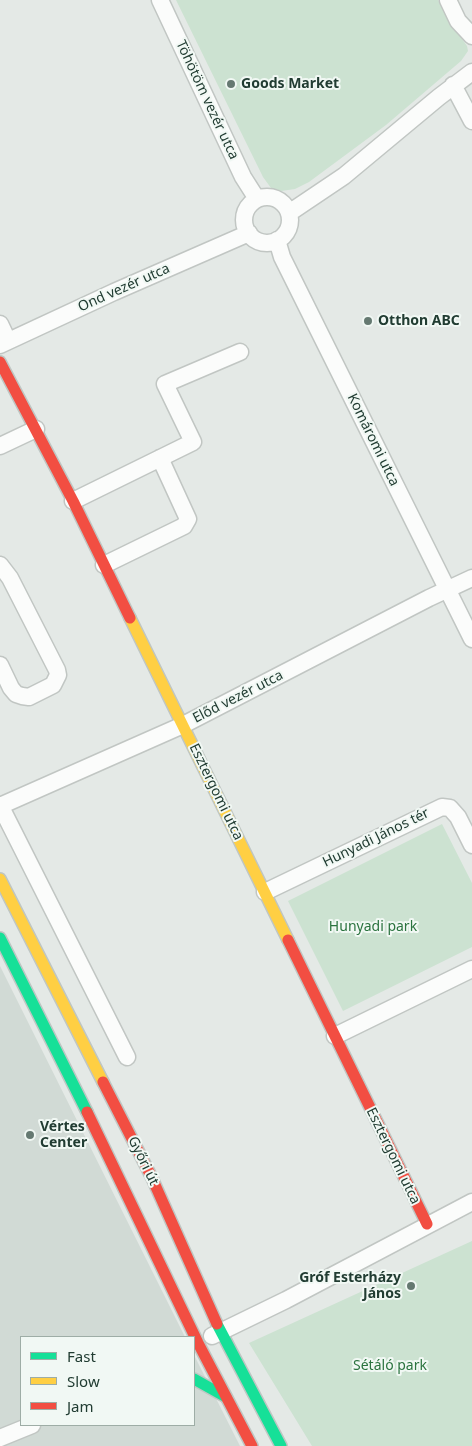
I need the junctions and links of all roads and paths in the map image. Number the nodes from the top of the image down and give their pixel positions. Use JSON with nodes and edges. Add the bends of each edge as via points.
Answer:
{"nodes":[{"id":1,"x":160,"y":0,"type":"edge"},
{"id":2,"x":448,"y":0,"type":"edge"},
{"id":3,"x":472,"y":36,"type":"edge"},
{"id":4,"x":472,"y":72,"type":"edge"},
{"id":5,"x":452,"y":86,"type":"junction"},
{"id":6,"x":472,"y":121,"type":"edge"},
{"id":7,"x":257,"y":199,"type":"junction"},
{"id":8,"x":289,"y":212,"type":"junction"},
{"id":9,"x":248,"y":233,"type":"junction"},
{"id":10,"x":277,"y":240,"type":"junction"},
{"id":11,"x":0,"y":324,"type":"edge"},
{"id":12,"x":4,"y":343,"type":"edge"},
{"id":13,"x":240,"y":352,"type":"dead end"},
{"id":14,"x":0,"y":362,"type":"edge"},
{"id":15,"x":36,"y":429,"type":"junction"},
{"id":16,"x":0,"y":446,"type":"edge"},
{"id":17,"x":160,"y":458,"type":"junction"},
{"id":18,"x":73,"y":501,"type":"junction"},
{"id":19,"x":0,"y":564,"type":"edge"},
{"id":20,"x":104,"y":564,"type":"junction"},
{"id":21,"x":472,"y":578,"type":"edge"},
{"id":22,"x":448,"y":590,"type":"junction"},
{"id":23,"x":472,"y":639,"type":"edge"},
{"id":24,"x":0,"y":665,"type":"edge"},
{"id":25,"x":183,"y":725,"type":"junction"},
{"id":26,"x":0,"y":806,"type":"edge"},
{"id":27,"x":472,"y":845,"type":"edge"},
{"id":28,"x":0,"y":879,"type":"edge"},
{"id":29,"x":265,"y":892,"type":"junction"},
{"id":30,"x":0,"y":938,"type":"edge"},
{"id":31,"x":472,"y":969,"type":"edge"},
{"id":32,"x":335,"y":1036,"type":"junction"},
{"id":33,"x":127,"y":1057,"type":"dead end"},
{"id":34,"x":472,"y":1202,"type":"edge"},
{"id":35,"x":427,"y":1224,"type":"junction"},
{"id":36,"x":220,"y":1331,"type":"junction"},
{"id":37,"x":192,"y":1336,"type":"edge"},
{"id":38,"x":196,"y":1344,"type":"edge"},
{"id":39,"x":195,"y":1380,"type":"edge"},
{"id":40,"x":226,"y":1397,"type":"junction"},
{"id":41,"x":30,"y":1426,"type":"edge"},
{"id":42,"x":0,"y":1438,"type":"edge"},
{"id":43,"x":252,"y":1446,"type":"edge"},
{"id":44,"x":281,"y":1446,"type":"edge"}],
"edges":[{"from":1,"to":7,"type":"street","name":"Töhötöm vezér utca","via":[[243,177]]},
{"from":2,"to":3,"type":"street","via":[[458,20]]},
{"from":4,"to":5,"type":"street"},
{"from":5,"to":6,"type":"street"},
{"from":5,"to":8,"type":"street","via":[[344,176]]},
{"from":7,"to":8,"type":"street","via":[[273,198]]},
{"from":7,"to":9,"type":"street","via":[[246,210]]},
{"from":8,"to":10,"type":"street","via":[[288,229]]},
{"from":9,"to":10,"type":"street","via":[[262,242]]},
{"from":9,"to":12,"type":"street","name":"Ond vezér utca"},
{"from":10,"to":22,"type":"street","name":"Komáromi utca","via":[[282,257]]},
{"from":11,"to":12,"type":"street"},
{"from":13,"to":17,"type":"street","via":[[165,384],[193,442]]},
{"from":14,"to":15,"type":"street","name":"Esztergomi utca"},
{"from":15,"to":16,"type":"street"},
{"from":15,"to":18,"type":"street","name":"Esztergomi utca"},
{"from":17,"to":18,"type":"street"},
{"from":17,"to":20,"type":"street","via":[[188,519],[184,526]]},
{"from":18,"to":20,"type":"street","name":"Esztergomi utca"},
{"from":19,"to":24,"type":"street","via":[[58,675],[53,685],[29,697],[22,696],[11,688]]},
{"from":20,"to":25,"type":"street","name":"Esztergomi utca"},
{"from":21,"to":22,"type":"street","name":"Előd vezér utca"},
{"from":22,"to":23,"type":"street","name":"Komáromi utca"},
{"from":22,"to":25,"type":"street","name":"Előd vezér utca"},
{"from":25,"to":26,"type":"street","name":"Előd vezér utca"},
{"from":25,"to":29,"type":"street","name":"Esztergomi utca"},
{"from":26,"to":33,"type":"street"},
{"from":27,"to":29,"type":"street","name":"Hunyadi János tér","via":[[458,817],[450,808],[442,807]]},
{"from":28,"to":36,"type":"street","name":"Győri út","via":[[152,1178]]},
{"from":29,"to":32,"type":"street","name":"Esztergomi utca"},
{"from":30,"to":37,"type":"street","name":"Győri út","via":[[125,1187]]},
{"from":31,"to":32,"type":"street"},
{"from":32,"to":35,"type":"street","name":"Esztergomi utca"},
{"from":34,"to":35,"type":"street"},
{"from":35,"to":36,"type":"street","via":[[286,1300]]},
{"from":36,"to":38,"type":"street"},
{"from":36,"to":44,"type":"street","name":"Győri út"},
{"from":38,"to":40,"type":"street","name":"Győri út"},
{"from":39,"to":40,"type":"street"},
{"from":40,"to":43,"type":"street","name":"Győri út"},
{"from":41,"to":42,"type":"street"}]}
